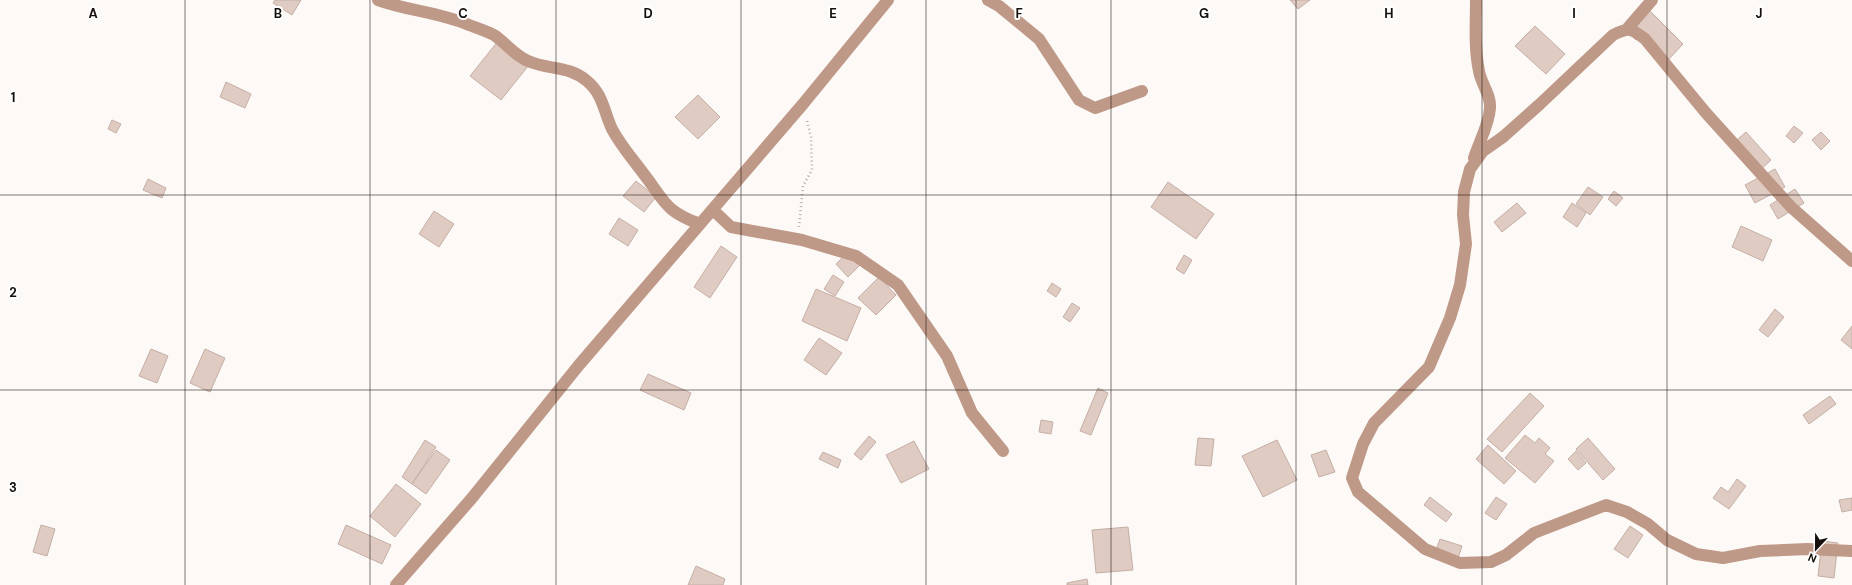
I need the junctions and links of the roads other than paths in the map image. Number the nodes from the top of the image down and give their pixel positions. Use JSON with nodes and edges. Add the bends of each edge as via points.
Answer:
{"nodes":[{"id":1,"x":378,"y":0,"type":"edge"},
{"id":2,"x":888,"y":0,"type":"edge"},
{"id":3,"x":988,"y":0,"type":"edge"},
{"id":4,"x":1476,"y":0,"type":"edge"},
{"id":5,"x":1652,"y":0,"type":"edge"},
{"id":6,"x":1627,"y":28,"type":"junction"},
{"id":7,"x":1142,"y":91,"type":"dead end"},
{"id":8,"x":1470,"y":168,"type":"junction"},
{"id":9,"x":713,"y":210,"type":"junction"},
{"id":10,"x":700,"y":224,"type":"junction"},
{"id":11,"x":1852,"y":261,"type":"edge"},
{"id":12,"x":1004,"y":451,"type":"dead end"},
{"id":13,"x":1852,"y":551,"type":"edge"},
{"id":14,"x":396,"y":585,"type":"edge"}],
"edges":[{"from":1,"to":10,"type":"street","via":[[466,24],[494,36],[510,51],[528,61],[572,71],[588,82],[602,99],[611,127],[624,150],[644,173],[663,202],[681,218]]},
{"from":2,"to":9,"type":"street"},
{"from":3,"to":7,"type":"street","via":[[1039,39],[1079,100],[1095,108]]},
{"from":4,"to":8,"type":"street","via":[[1476,56],[1479,71],[1490,97],[1490,108]]},
{"from":5,"to":6,"type":"street"},
{"from":6,"to":8,"type":"street","via":[[1613,35],[1503,137],[1483,151]]},
{"from":6,"to":11,"type":"street","via":[[1635,30],[1645,39],[1791,207]]},
{"from":8,"to":13,"type":"street","via":[[1464,192],[1466,244],[1460,285],[1450,318],[1429,367],[1374,422],[1363,444],[1352,478],[1358,492],[1425,549],[1460,563],[1491,562],[1506,555],[1534,533],[1606,504],[1627,512],[1648,524],[1667,540],[1696,554],[1723,558],[1760,551]]},
{"from":9,"to":10,"type":"street"},
{"from":9,"to":12,"type":"street","via":[[731,227],[802,240],[856,256],[898,285],[947,356],[972,413]]},
{"from":10,"to":14,"type":"street","via":[[579,365],[472,498]]}]}
